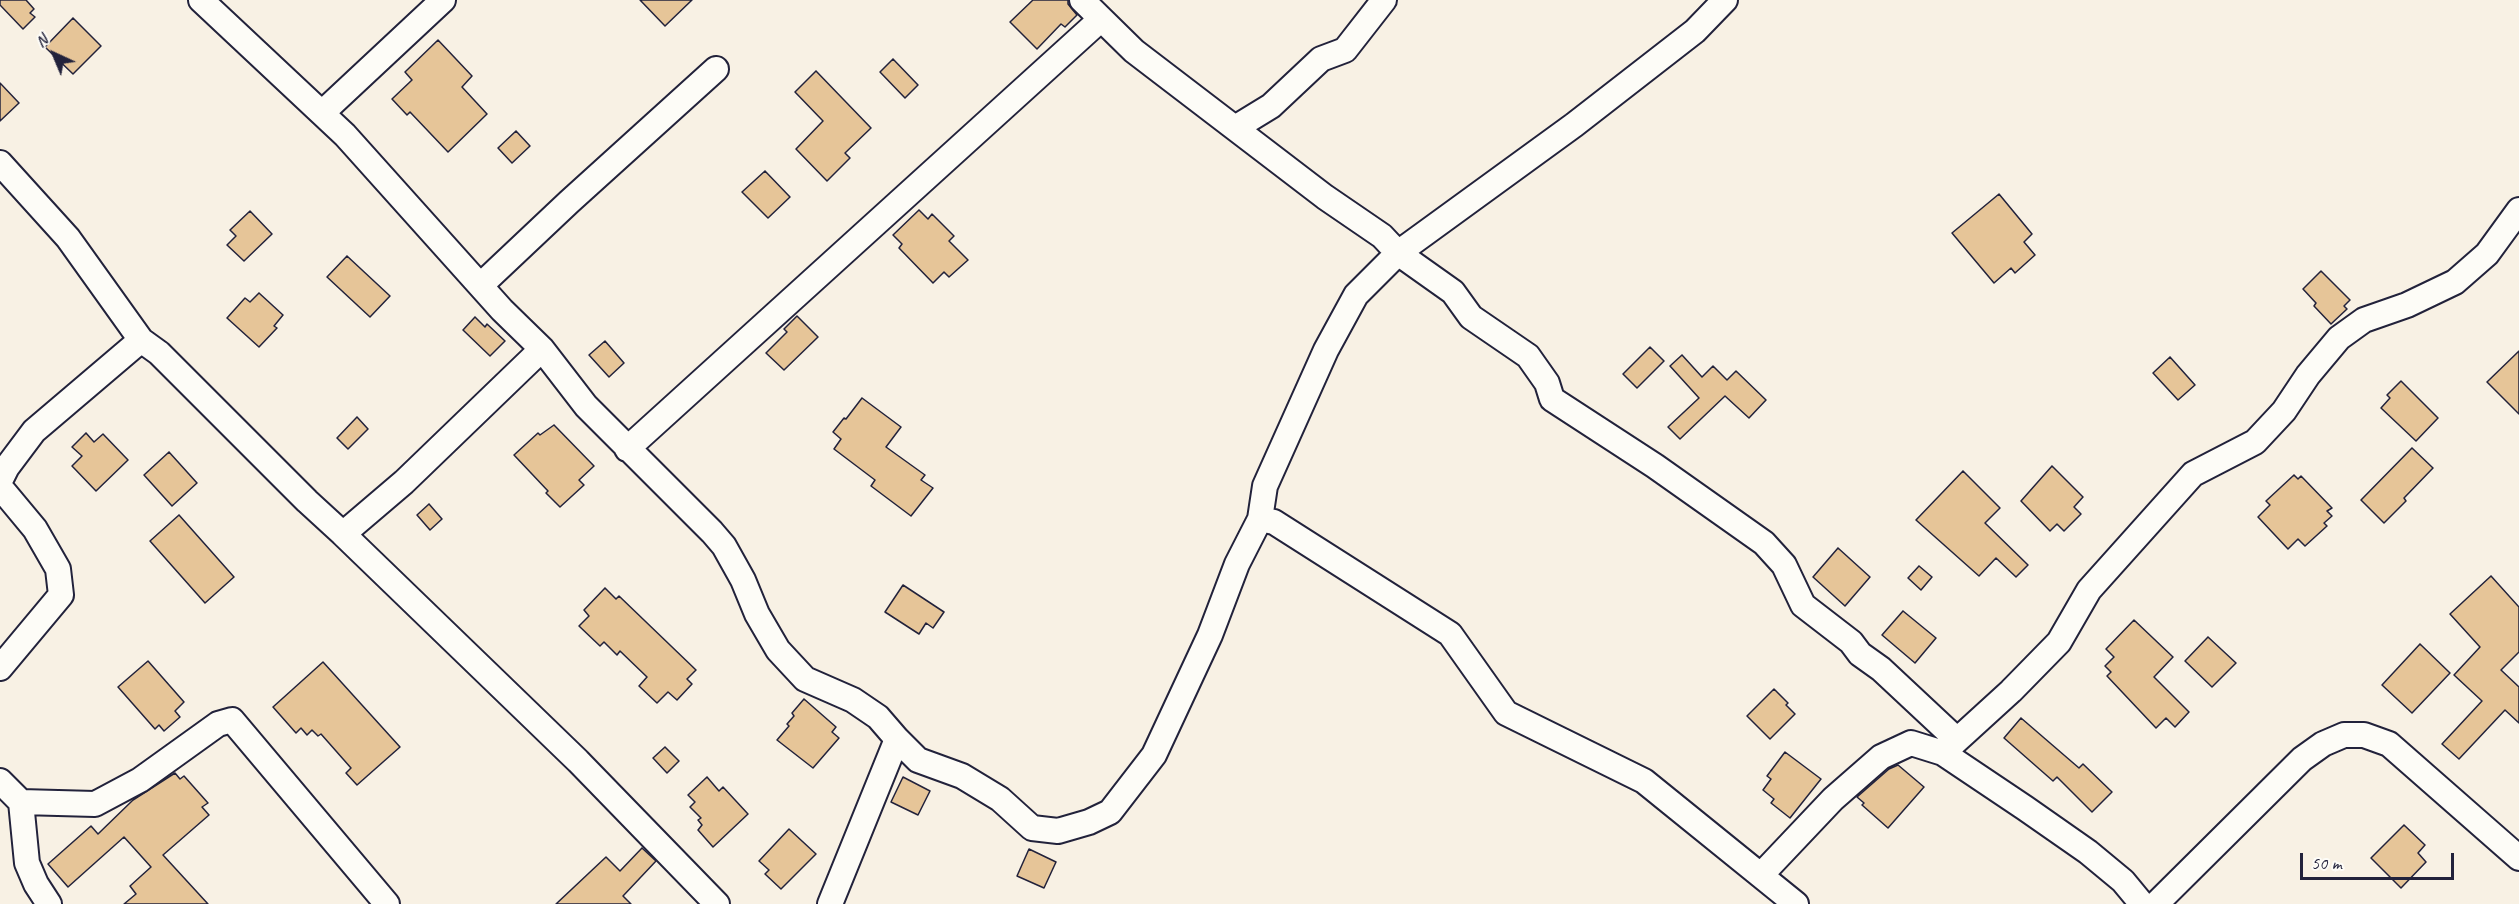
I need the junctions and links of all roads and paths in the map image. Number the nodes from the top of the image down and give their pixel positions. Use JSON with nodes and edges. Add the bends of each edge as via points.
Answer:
{"nodes":[{"id":1,"x":201,"y":0,"type":"edge"},
{"id":2,"x":443,"y":0,"type":"edge"},
{"id":3,"x":1082,"y":0,"type":"edge"},
{"id":4,"x":1384,"y":0,"type":"edge"},
{"id":5,"x":1725,"y":0,"type":"edge"},
{"id":6,"x":1100,"y":20,"type":"junction"},
{"id":7,"x":716,"y":69,"type":"dead end"},
{"id":8,"x":322,"y":113,"type":"junction"},
{"id":9,"x":1235,"y":128,"type":"junction"},
{"id":10,"x":0,"y":163,"type":"edge"},
{"id":11,"x":2519,"y":210,"type":"edge"},
{"id":12,"x":1398,"y":253,"type":"junction"},
{"id":13,"x":481,"y":285,"type":"junction"},
{"id":14,"x":141,"y":340,"type":"junction"},
{"id":15,"x":542,"y":349,"type":"junction"},
{"id":16,"x":627,"y":449,"type":"junction"},
{"id":17,"x":0,"y":481,"type":"edge"},
{"id":18,"x":0,"y":487,"type":"edge"},
{"id":19,"x":1260,"y":519,"type":"junction"},
{"id":20,"x":343,"y":534,"type":"junction"},
{"id":21,"x":0,"y":668,"type":"edge"},
{"id":22,"x":897,"y":739,"type":"junction"},
{"id":23,"x":1950,"y":746,"type":"junction"},
{"id":24,"x":0,"y":781,"type":"edge"},
{"id":25,"x":21,"y":802,"type":"junction"},
{"id":26,"x":2519,"y":858,"type":"edge"},
{"id":27,"x":1762,"y":874,"type":"junction"},
{"id":28,"x":49,"y":904,"type":"edge"},
{"id":29,"x":387,"y":904,"type":"edge"},
{"id":30,"x":717,"y":904,"type":"edge"},
{"id":31,"x":830,"y":904,"type":"edge"},
{"id":32,"x":1796,"y":904,"type":"edge"},
{"id":33,"x":2142,"y":904,"type":"edge"},
{"id":34,"x":2156,"y":904,"type":"edge"}],
"edges":[{"from":1,"to":8,"type":"street"},
{"from":2,"to":8,"type":"street"},
{"from":3,"to":6,"type":"street"},
{"from":4,"to":9,"type":"street","via":[[1346,50],[1321,59],[1271,106]]},
{"from":5,"to":12,"type":"street","via":[[1695,31],[1602,103]]},
{"from":6,"to":9,"type":"street"},
{"from":6,"to":16,"type":"street"},
{"from":7,"to":13,"type":"street"},
{"from":8,"to":13,"type":"street"},
{"from":9,"to":12,"type":"street","via":[[1382,236]]},
{"from":10,"to":14,"type":"street","via":[[68,238]]},
{"from":11,"to":23,"type":"street","via":[[2487,254],[2455,282],[2364,320],[2340,338],[2255,442],[2193,474],[2089,590],[2059,642]]},
{"from":12,"to":19,"type":"street","via":[[1356,295],[1326,350],[1265,486]]},
{"from":12,"to":23,"type":"street","via":[[1453,291],[1471,317],[1528,357],[1547,383],[1552,399],[1764,543],[1784,565],[1803,604],[1881,669]]},
{"from":13,"to":15,"type":"street"},
{"from":14,"to":17,"type":"street","via":[[34,431],[6,466]]},
{"from":14,"to":20,"type":"street","via":[[159,352]]},
{"from":15,"to":16,"type":"street","via":[[586,406]]},
{"from":15,"to":20,"type":"street","via":[[404,482]]},
{"from":16,"to":22,"type":"street","via":[[724,546],[778,650],[806,679],[853,700],[878,717]]},
{"from":18,"to":21,"type":"street","via":[[35,529],[58,569],[61,595]]},
{"from":19,"to":22,"type":"street","via":[[1155,755],[1110,812],[1058,831],[1032,828],[1000,800],[962,776],[918,760]]},
{"from":19,"to":27,"type":"street","via":[[1274,522],[1450,634],[1506,713],[1644,781]]},
{"from":20,"to":30,"type":"street","via":[[578,761]]},
{"from":22,"to":31,"type":"street"},
{"from":23,"to":27,"type":"street","via":[[1911,743],[1881,757],[1833,799]]},
{"from":23,"to":33,"type":"street","via":[[2088,852],[2123,881]]},
{"from":24,"to":25,"type":"street"},
{"from":25,"to":28,"type":"street","via":[[27,863]]},
{"from":25,"to":29,"type":"street","via":[[95,804],[140,780],[218,724],[232,720]]},
{"from":26,"to":34,"type":"street","via":[[2389,744],[2364,735],[2344,735],[2302,759]]},
{"from":27,"to":32,"type":"street"}]}
